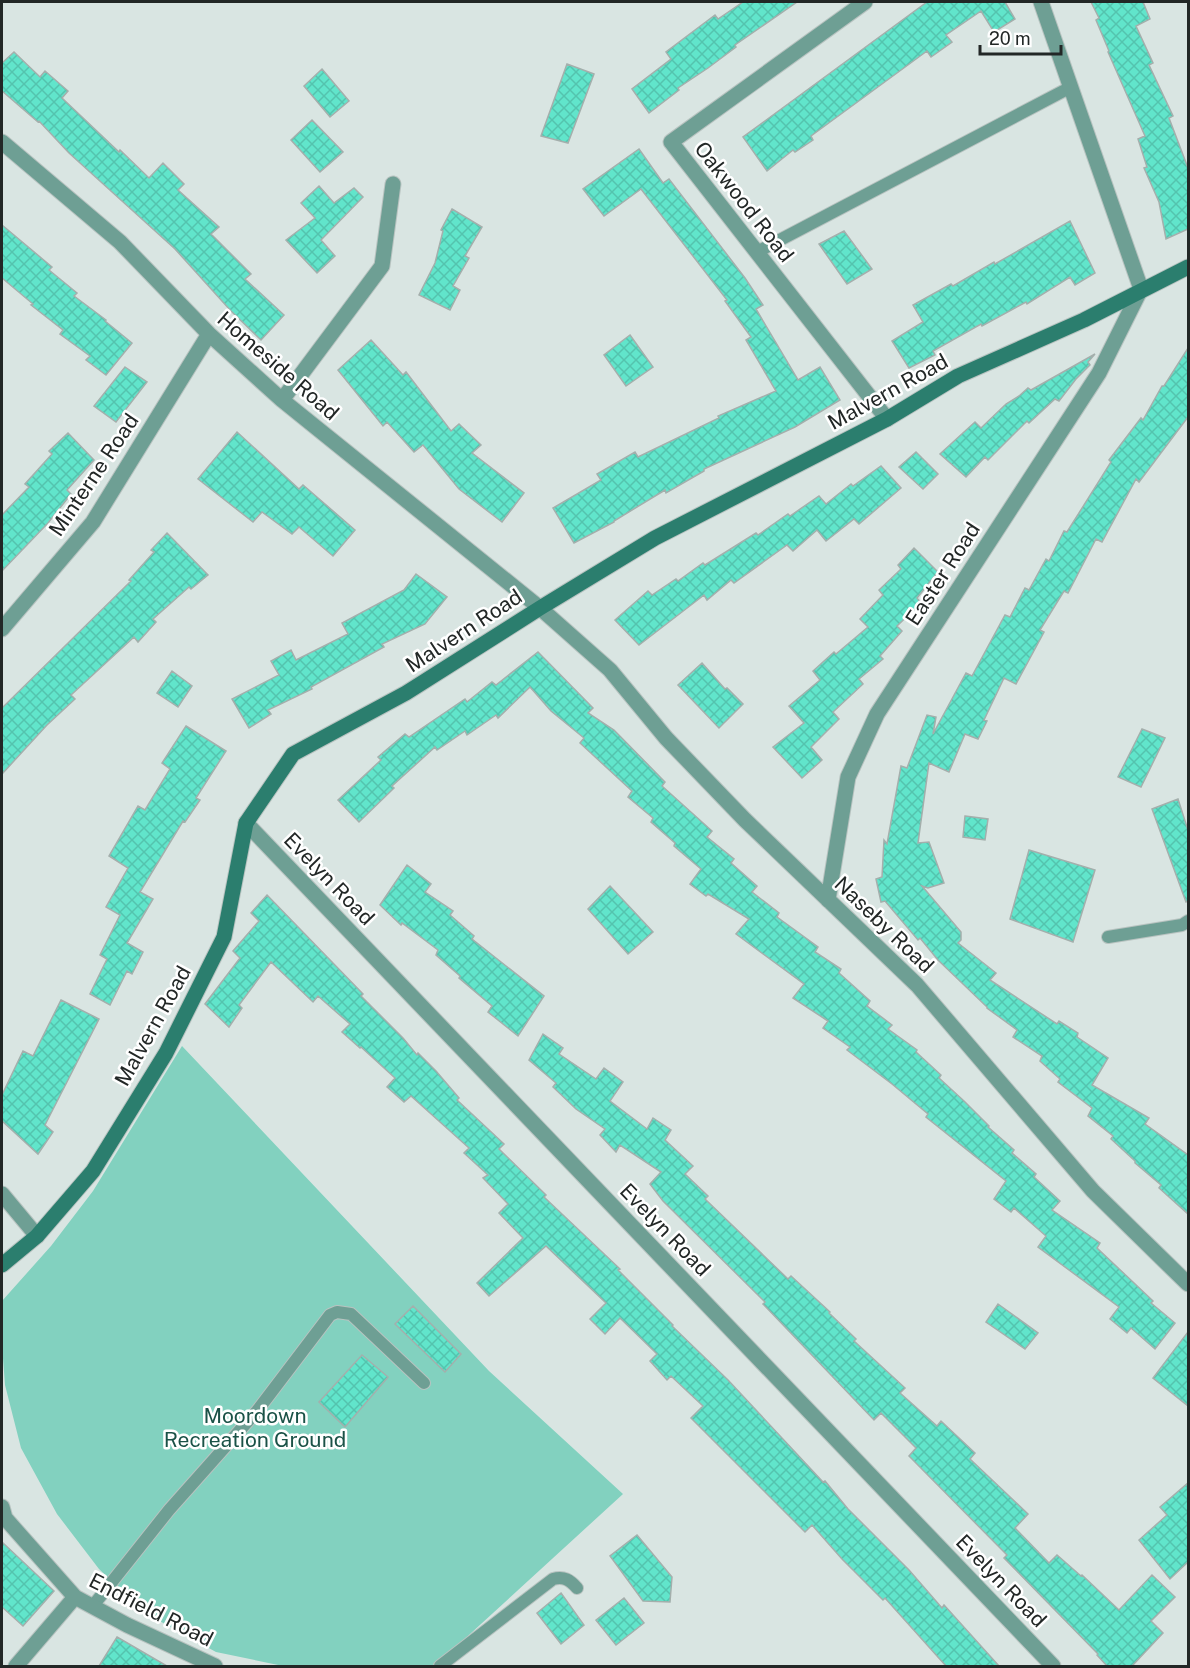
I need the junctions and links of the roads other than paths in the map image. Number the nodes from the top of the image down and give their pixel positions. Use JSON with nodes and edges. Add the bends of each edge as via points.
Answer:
{"nodes":[{"id":1,"x":866,"y":2,"type":"edge"},
{"id":2,"x":1041,"y":2,"type":"edge"},
{"id":3,"x":1071,"y":87,"type":"junction"},
{"id":4,"x":2,"y":142,"type":"edge"},
{"id":5,"x":393,"y":184,"type":"dead end"},
{"id":6,"x":758,"y":252,"type":"junction"},
{"id":7,"x":1188,"y":267,"type":"edge"},
{"id":8,"x":1141,"y":290,"type":"junction"},
{"id":9,"x":209,"y":334,"type":"junction"},
{"id":10,"x":282,"y":400,"type":"junction"},
{"id":11,"x":887,"y":419,"type":"junction"},
{"id":12,"x":540,"y":608,"type":"junction"},
{"id":13,"x":2,"y":629,"type":"edge"},
{"id":14,"x":246,"y":823,"type":"junction"},
{"id":15,"x":828,"y":900,"type":"junction"},
{"id":16,"x":1188,"y":921,"type":"edge"},
{"id":17,"x":1108,"y":937,"type":"dead end"},
{"id":18,"x":2,"y":1194,"type":"edge"},
{"id":19,"x":37,"y":1236,"type":"junction"},
{"id":20,"x":2,"y":1265,"type":"edge"},
{"id":21,"x":1188,"y":1284,"type":"edge"},
{"id":22,"x":424,"y":1383,"type":"dead end"},
{"id":23,"x":2,"y":1506,"type":"edge"},
{"id":24,"x":578,"y":1588,"type":"dead end"},
{"id":25,"x":75,"y":1597,"type":"junction"},
{"id":26,"x":92,"y":1607,"type":"junction"},
{"id":27,"x":16,"y":1666,"type":"edge"},
{"id":28,"x":215,"y":1666,"type":"edge"},
{"id":29,"x":440,"y":1666,"type":"edge"},
{"id":30,"x":1053,"y":1666,"type":"edge"}],
"edges":[{"from":1,"to":6,"type":"street","name":"Oakwood Road","via":[[671,142]]},
{"from":2,"to":3,"type":"street"},
{"from":3,"to":6,"type":"lane"},
{"from":3,"to":8,"type":"street"},
{"from":4,"to":9,"type":"street","name":"Homeside Road","via":[[120,242]]},
{"from":5,"to":10,"type":"street","via":[[382,266]]},
{"from":6,"to":11,"type":"street","name":"Oakwood Road"},
{"from":7,"to":8,"type":"street","name":"Malvern Road"},
{"from":8,"to":11,"type":"street","name":"Malvern Road","via":[[958,376]]},
{"from":8,"to":15,"type":"street","name":"Easter Road","via":[[1100,373],[877,714],[848,777]]},
{"from":9,"to":10,"type":"street","name":"Homeside Road"},
{"from":9,"to":13,"type":"street","name":"Minterne Road","via":[[93,522]]},
{"from":10,"to":12,"type":"street","name":"Homeside Road"},
{"from":11,"to":12,"type":"street","name":"Malvern Road","via":[[655,538]]},
{"from":12,"to":14,"type":"street","name":"Malvern Road","via":[[406,693],[293,754]]},
{"from":12,"to":15,"type":"street","name":"Naseby Road","via":[[610,670],[674,746]]},
{"from":14,"to":19,"type":"street","name":"Malvern Road","via":[[224,938],[171,1042],[93,1171]]},
{"from":14,"to":30,"type":"street","name":"Evelyn Road"},
{"from":15,"to":21,"type":"street","name":"Naseby Road","via":[[917,985],[1092,1191]]},
{"from":16,"to":17,"type":"lane"},
{"from":18,"to":19,"type":"street"},
{"from":19,"to":20,"type":"street","name":"Malvern Road"},
{"from":22,"to":26,"type":"lane","via":[[351,1314],[330,1315],[257,1411],[169,1510]]},
{"from":23,"to":25,"type":"street","name":"Endfield Road","via":[[5,1518]]},
{"from":24,"to":29,"type":"lane","via":[[565,1578],[553,1579]]},
{"from":25,"to":26,"type":"street","name":"Endfield Road"},
{"from":25,"to":27,"type":"street"},
{"from":26,"to":28,"type":"street","name":"Endfield Road"}]}
